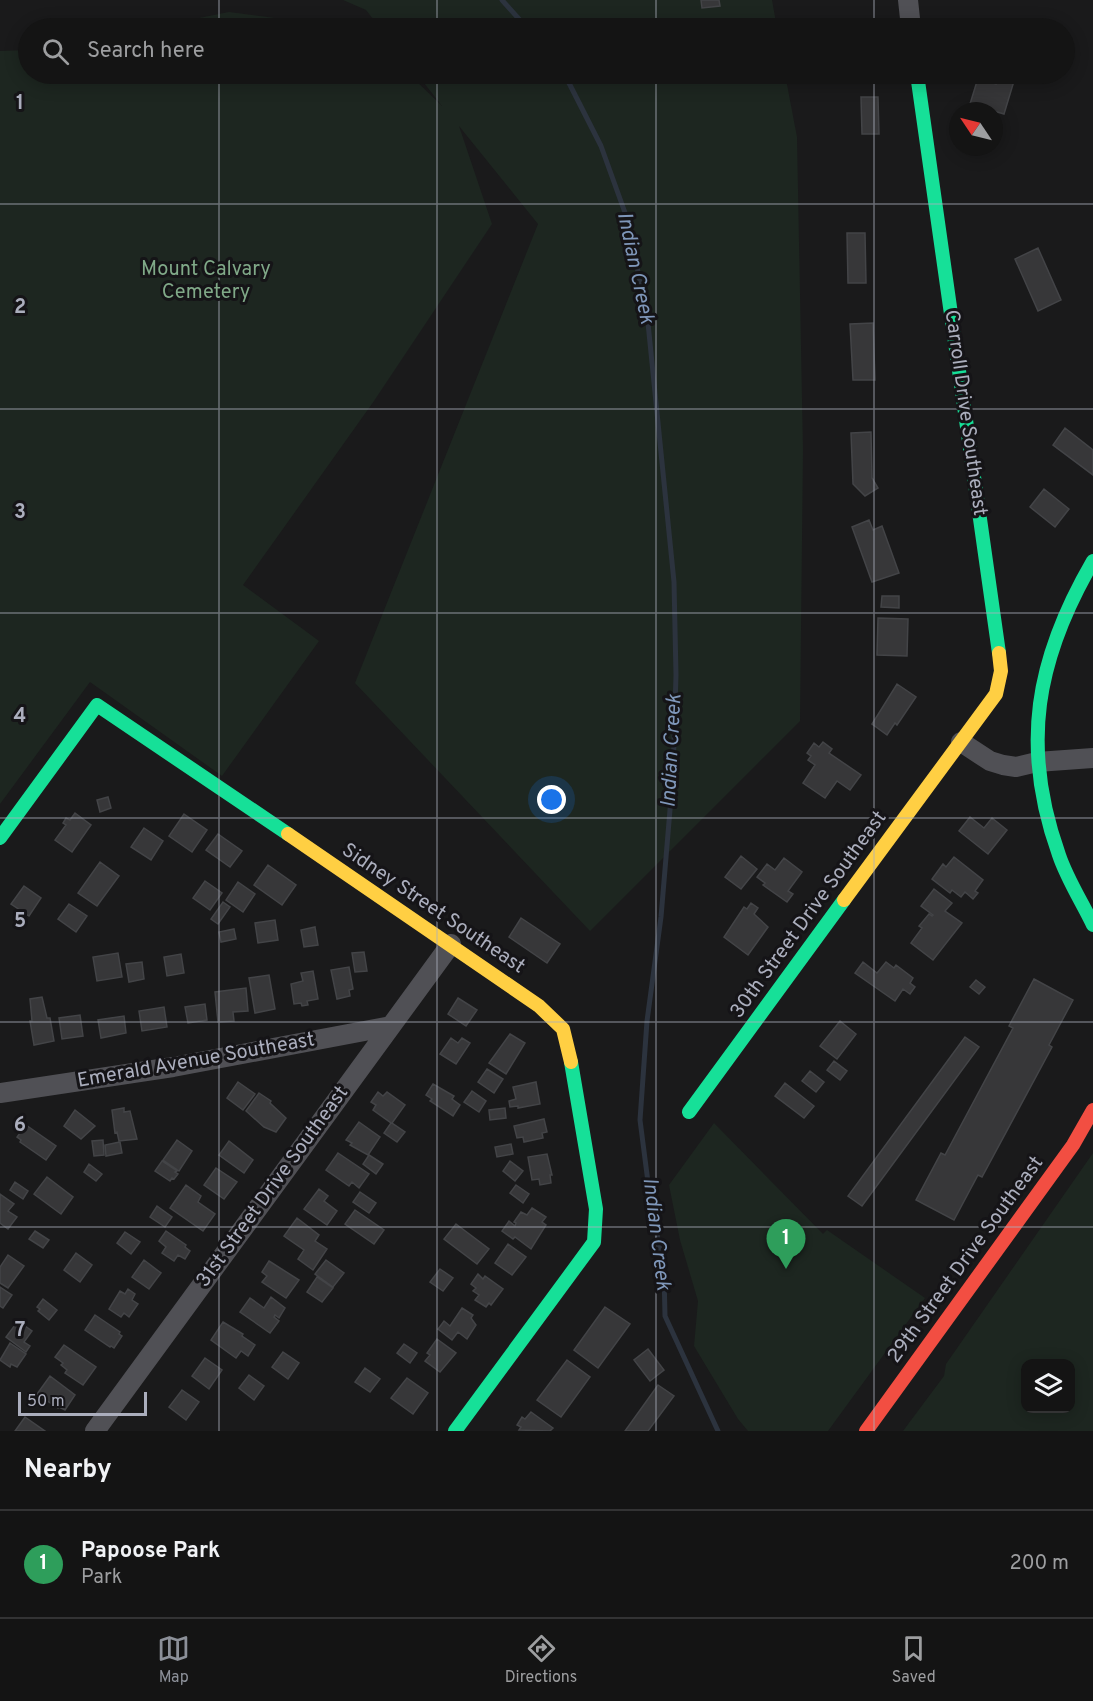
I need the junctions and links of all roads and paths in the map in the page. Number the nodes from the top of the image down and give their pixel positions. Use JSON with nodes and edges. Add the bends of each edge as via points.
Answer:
{"nodes":[{"id":1,"x":908,"y":0,"type":"edge"},
{"id":2,"x":910,"y":18,"type":"edge"},
{"id":3,"x":918,"y":84,"type":"edge"},
{"id":4,"x":1093,"y":561,"type":"edge"},
{"id":5,"x":961,"y":742,"type":"junction"},
{"id":6,"x":1093,"y":758,"type":"edge"},
{"id":7,"x":1037,"y":762,"type":"junction"},
{"id":8,"x":0,"y":838,"type":"edge"},
{"id":9,"x":1093,"y":925,"type":"edge"},
{"id":10,"x":451,"y":944,"type":"junction"},
{"id":11,"x":391,"y":1026,"type":"junction"},
{"id":12,"x":0,"y":1093,"type":"edge"},
{"id":13,"x":1093,"y":1110,"type":"edge"},
{"id":14,"x":690,"y":1112,"type":"dead end"},
{"id":15,"x":95,"y":1431,"type":"edge"},
{"id":16,"x":455,"y":1431,"type":"edge"},
{"id":17,"x":866,"y":1431,"type":"edge"}],
"edges":[{"from":1,"to":2,"type":"street"},
{"from":3,"to":5,"type":"street","name":"Carroll Drive Southeast","via":[[1001,671],[996,694]]},
{"from":4,"to":7,"type":"street","via":[[1068,602],[1052,642],[1038,702]]},
{"from":5,"to":7,"type":"street","via":[[1003,765],[1016,767]]},
{"from":5,"to":14,"type":"street","name":"30th Street Drive Southeast"},
{"from":6,"to":7,"type":"street"},
{"from":7,"to":9,"type":"street","via":[[1047,821],[1071,884]]},
{"from":8,"to":10,"type":"street","name":"Sidney Street Southeast","via":[[97,705]]},
{"from":10,"to":11,"type":"street","name":"31st Street Drive Southeast"},
{"from":10,"to":16,"type":"street","name":"Sidney Street Southeast","via":[[539,1006],[563,1029],[596,1209],[594,1242]]},
{"from":11,"to":12,"type":"street","name":"Emerald Avenue Southeast","via":[[173,1068]]},
{"from":11,"to":15,"type":"street","name":"31st Street Drive Southeast"},
{"from":13,"to":17,"type":"street","name":"29th Street Drive Southeast","via":[[1073,1145]]}]}
